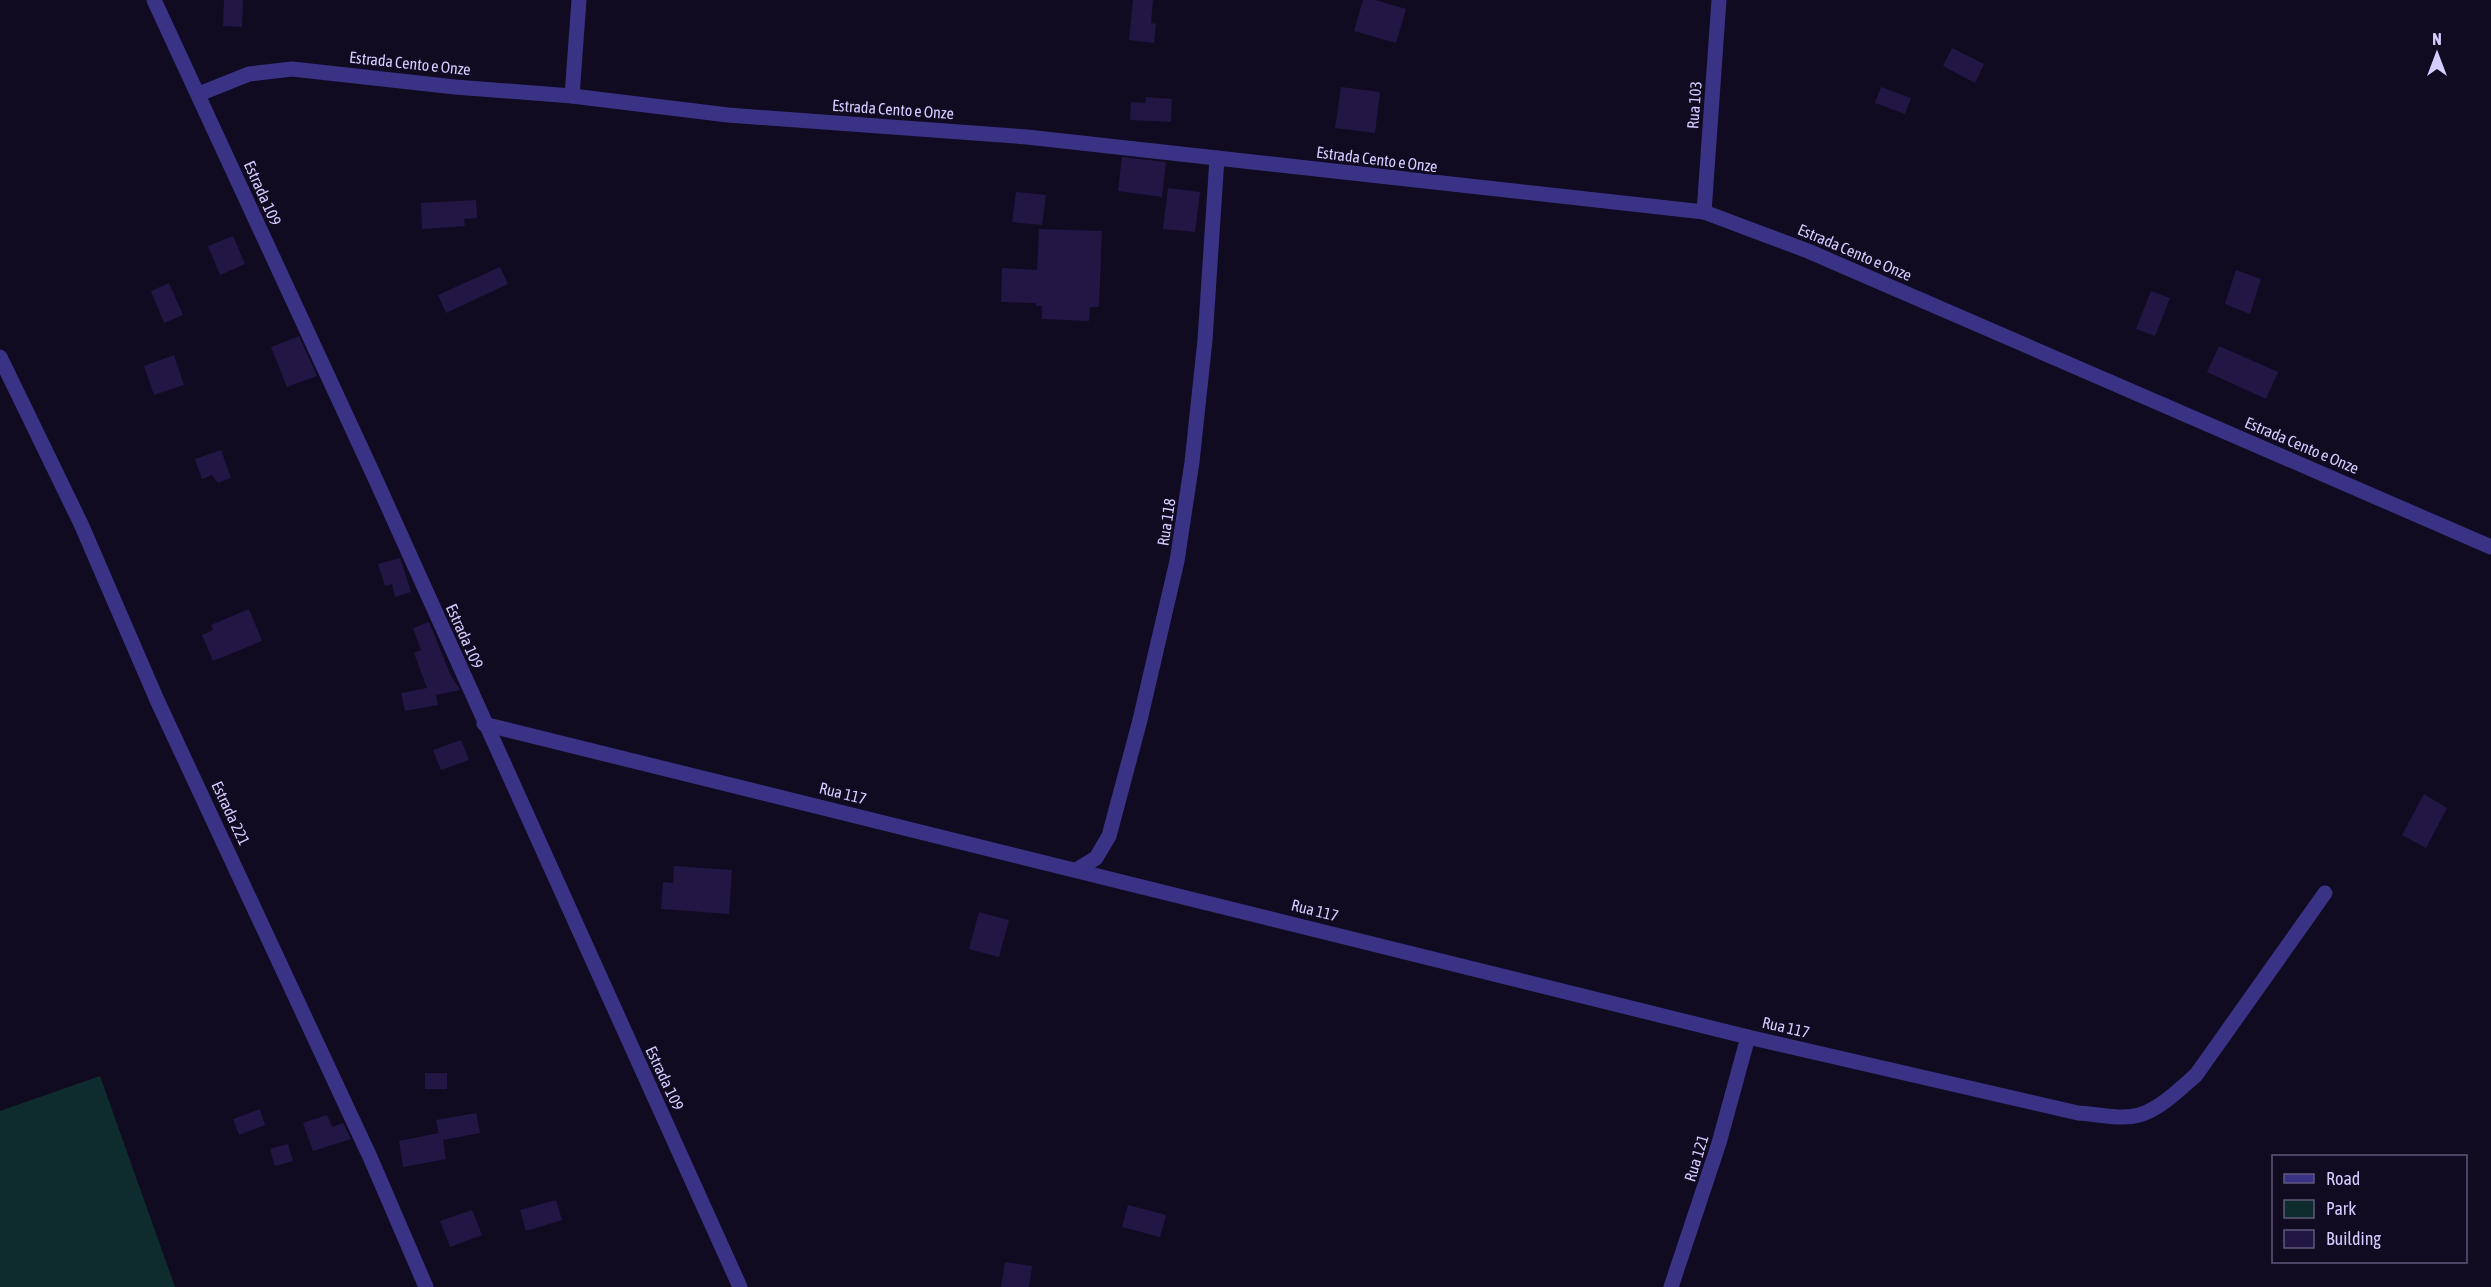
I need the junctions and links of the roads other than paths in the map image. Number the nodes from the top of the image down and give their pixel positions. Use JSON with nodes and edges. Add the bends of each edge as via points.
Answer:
{"nodes":[{"id":1,"x":154,"y":0,"type":"edge"},
{"id":2,"x":579,"y":0,"type":"edge"},
{"id":3,"x":1719,"y":0,"type":"edge"},
{"id":4,"x":199,"y":94,"type":"junction"},
{"id":5,"x":572,"y":96,"type":"junction"},
{"id":6,"x":1217,"y":158,"type":"junction"},
{"id":7,"x":1704,"y":212,"type":"junction"},
{"id":8,"x":0,"y":357,"type":"edge"},
{"id":9,"x":2491,"y":547,"type":"edge"},
{"id":10,"x":484,"y":724,"type":"junction"},
{"id":11,"x":1078,"y":869,"type":"junction"},
{"id":12,"x":2325,"y":893,"type":"dead end"},
{"id":13,"x":1748,"y":1037,"type":"junction"},
{"id":14,"x":426,"y":1287,"type":"edge"},
{"id":15,"x":741,"y":1287,"type":"edge"},
{"id":16,"x":1671,"y":1287,"type":"edge"}],
"edges":[{"from":1,"to":4,"type":"street","name":"Estrada 109"},
{"from":2,"to":5,"type":"street"},
{"from":3,"to":7,"type":"street","name":"Rua 103"},
{"from":4,"to":5,"type":"street","name":"Estrada Cento e Onze","via":[[249,74],[292,69]]},
{"from":4,"to":10,"type":"street","name":"Estrada 109"},
{"from":5,"to":6,"type":"street","name":"Estrada Cento e Onze","via":[[728,115],[1027,137]]},
{"from":6,"to":7,"type":"street","name":"Estrada Cento e Onze"},
{"from":6,"to":11,"type":"street","name":"Rua 118","via":[[1199,405],[1177,561],[1109,836],[1096,858]]},
{"from":7,"to":9,"type":"street","name":"Estrada Cento e Onze","via":[[1808,251]]},
{"from":8,"to":14,"type":"street","name":"Estrada 221","via":[[81,524],[157,700],[370,1157]]},
{"from":10,"to":11,"type":"street","name":"Rua 117"},
{"from":10,"to":15,"type":"street","name":"Estrada 109"},
{"from":11,"to":13,"type":"street","name":"Rua 117"},
{"from":12,"to":13,"type":"street","name":"Rua 117","via":[[2196,1075],[2170,1098],[2139,1115],[2078,1113]]},
{"from":13,"to":16,"type":"street","name":"Rua 121","via":[[1716,1154]]}]}
